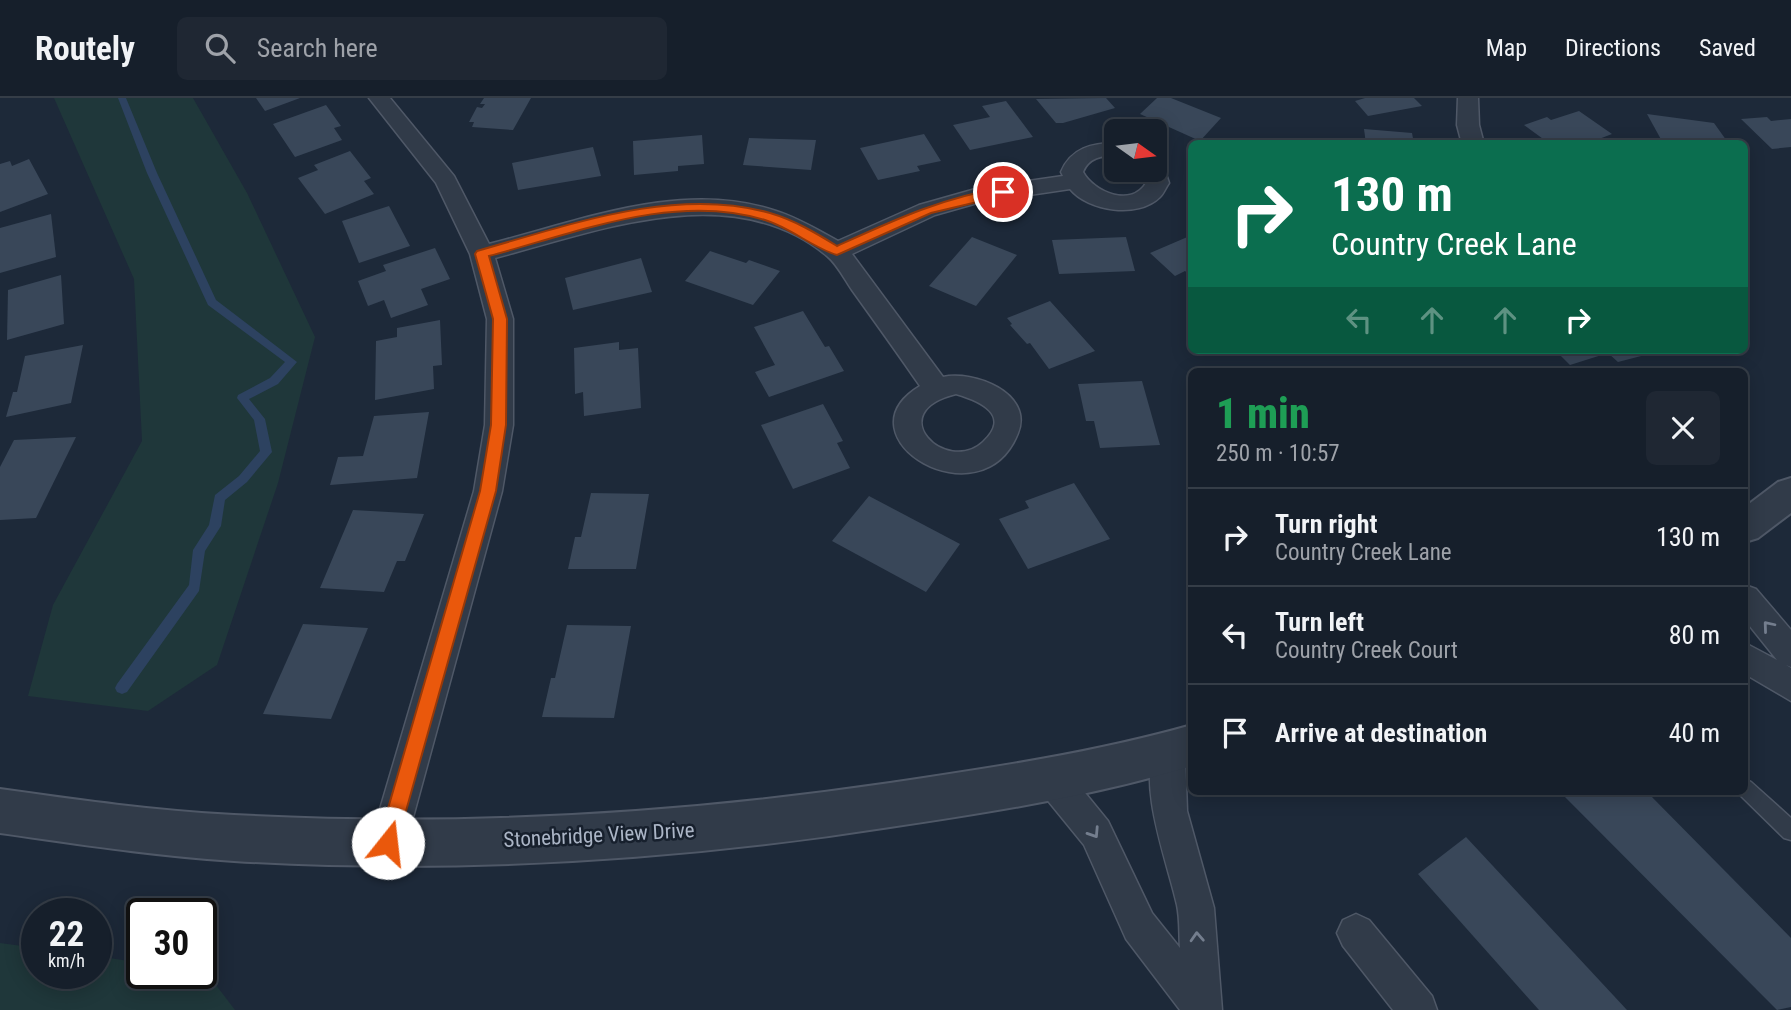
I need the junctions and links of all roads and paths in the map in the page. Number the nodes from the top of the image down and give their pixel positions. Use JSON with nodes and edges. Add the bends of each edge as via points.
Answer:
{"nodes":[{"id":1,"x":380,"y":98,"type":"edge"},
{"id":2,"x":1468,"y":98,"type":"edge"},
{"id":3,"x":1472,"y":140,"type":"edge"},
{"id":4,"x":1104,"y":150,"type":"edge"},
{"id":5,"x":1074,"y":181,"type":"junction"},
{"id":6,"x":1157,"y":182,"type":"edge"},
{"id":7,"x":837,"y":251,"type":"junction"},
{"id":8,"x":482,"y":254,"type":"junction"},
{"id":9,"x":936,"y":388,"type":"dead end"},
{"id":10,"x":1791,"y":493,"type":"edge"},
{"id":11,"x":1748,"y":525,"type":"edge"},
{"id":12,"x":1748,"y":602,"type":"edge"},
{"id":13,"x":1791,"y":653,"type":"edge"},
{"id":14,"x":1748,"y":659,"type":"edge"},
{"id":15,"x":1791,"y":687,"type":"edge"},
{"id":16,"x":1180,"y":749,"type":"edge"},
{"id":17,"x":1052,"y":779,"type":"junction"},
{"id":18,"x":1748,"y":791,"type":"edge"},
{"id":19,"x":0,"y":811,"type":"edge"},
{"id":20,"x":1791,"y":831,"type":"edge"},
{"id":21,"x":388,"y":843,"type":"junction"},
{"id":22,"x":1356,"y":933,"type":"dead end"},
{"id":23,"x":1202,"y":1008,"type":"edge"},
{"id":24,"x":1418,"y":1010,"type":"edge"}],
"edges":[{"from":1,"to":8,"type":"street","via":[[446,181]]},
{"from":2,"to":3,"type":"street"},
{"from":4,"to":5,"type":"street","via":[[1092,152],[1074,164]]},
{"from":5,"to":6,"type":"street","via":[[1104,201],[1132,201],[1153,191]]},
{"from":5,"to":7,"type":"street","via":[[979,195],[927,210]]},
{"from":7,"to":8,"type":"street","via":[[768,216],[727,208],[684,207],[642,212]]},
{"from":7,"to":9,"type":"street"},
{"from":8,"to":21,"type":"street","via":[[500,319],[499,425],[488,491]]},
{"from":10,"to":11,"type":"street"},
{"from":13,"to":12,"type":"street","one_way":true},
{"from":14,"to":15,"type":"street"},
{"from":16,"to":17,"type":"street","name":"Stonebridge View Drive"},
{"from":23,"to":16,"type":"street","one_way":true,"via":[[1196,908],[1170,811]]},
{"from":17,"to":21,"type":"street","name":"Stonebridge View Drive","via":[[816,819],[604,838]]},
{"from":17,"to":23,"type":"street","one_way":true,"via":[[1096,833],[1139,926]]},
{"from":18,"to":20,"type":"lane"},
{"from":19,"to":21,"type":"street","name":"Stonebridge View Drive","via":[[201,837]]},
{"from":22,"to":24,"type":"street"}]}
